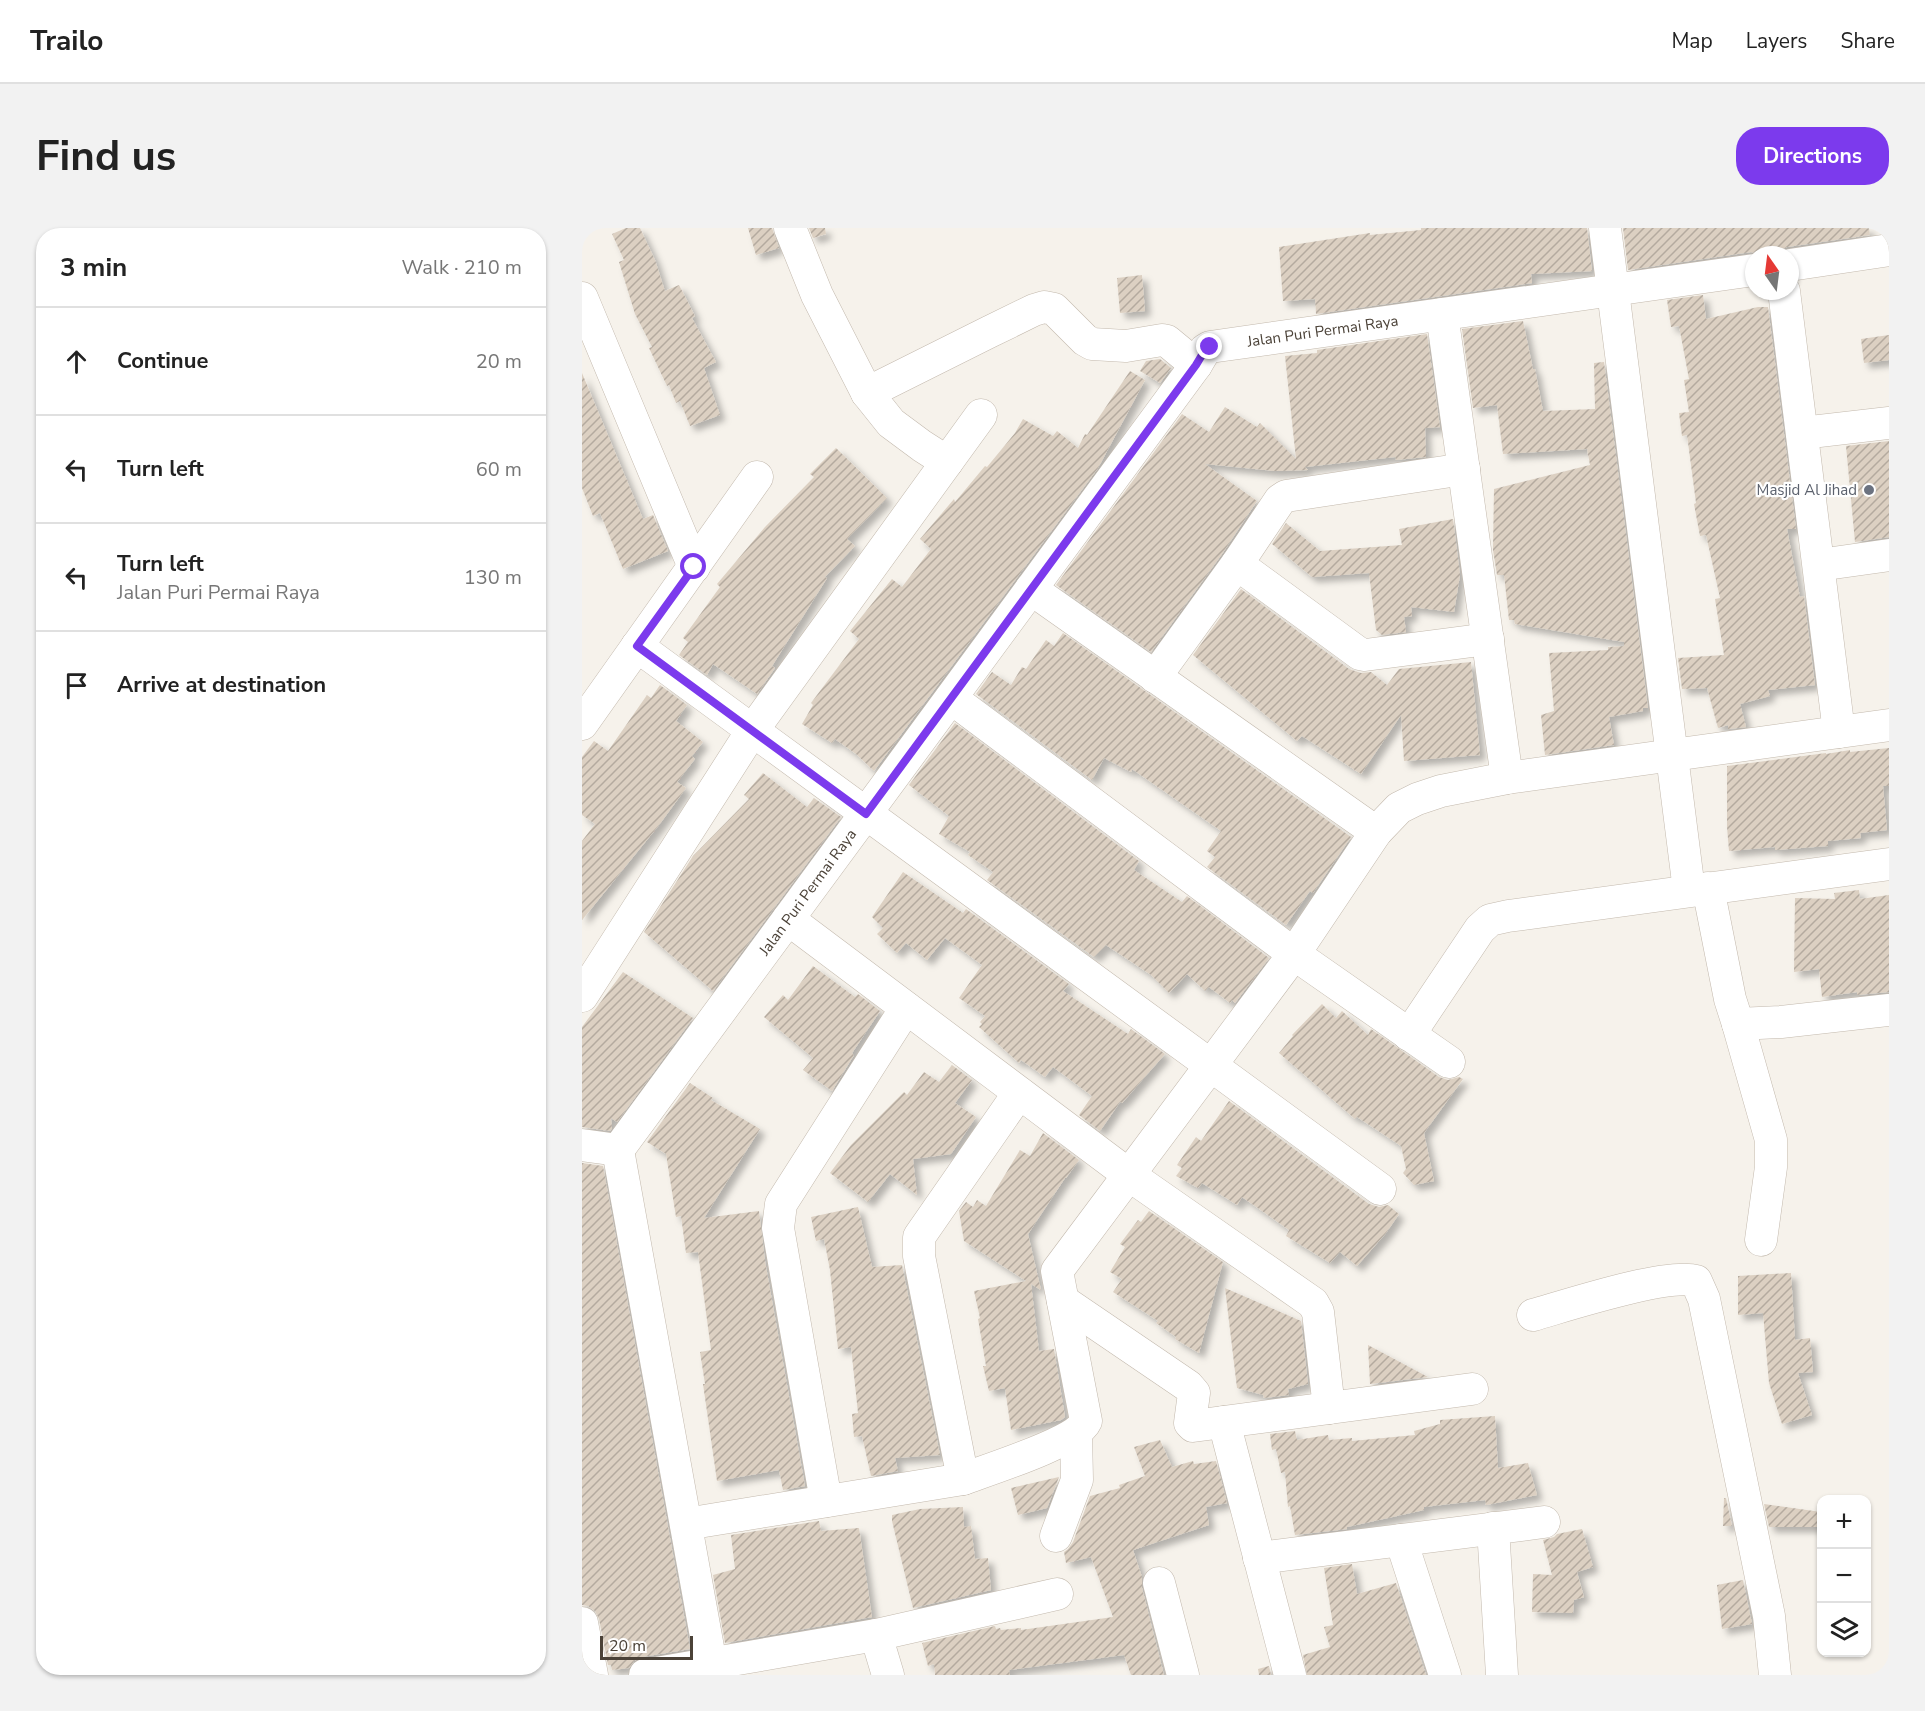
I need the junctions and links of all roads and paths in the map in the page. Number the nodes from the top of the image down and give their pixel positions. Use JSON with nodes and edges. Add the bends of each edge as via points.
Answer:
{"nodes":[{"id":1,"x":790,"y":228,"type":"edge"},
{"id":2,"x":1605,"y":228,"type":"edge"},
{"id":3,"x":1889,"y":250,"type":"edge"},
{"id":4,"x":1799,"y":264,"type":"edge"},
{"id":5,"x":1745,"y":271,"type":"edge"},
{"id":6,"x":1613,"y":290,"type":"junction"},
{"id":7,"x":582,"y":298,"type":"edge"},
{"id":8,"x":1785,"y":300,"type":"edge"},
{"id":9,"x":1442,"y":314,"type":"junction"},
{"id":10,"x":1196,"y":365,"type":"junction"},
{"id":11,"x":867,"y":393,"type":"junction"},
{"id":12,"x":981,"y":416,"type":"dead end"},
{"id":13,"x":1889,"y":423,"type":"edge"},
{"id":14,"x":1802,"y":433,"type":"junction"},
{"id":15,"x":947,"y":462,"type":"junction"},
{"id":16,"x":1464,"y":469,"type":"junction"},
{"id":17,"x":757,"y":477,"type":"dead end"},
{"id":18,"x":1889,"y":555,"type":"edge"},
{"id":19,"x":1237,"y":564,"type":"junction"},
{"id":20,"x":1819,"y":565,"type":"junction"},
{"id":21,"x":694,"y":567,"type":"junction"},
{"id":22,"x":1031,"y":589,"type":"junction"},
{"id":23,"x":1488,"y":639,"type":"junction"},
{"id":24,"x":637,"y":646,"type":"junction"},
{"id":25,"x":1155,"y":677,"type":"junction"},
{"id":26,"x":951,"y":698,"type":"junction"},
{"id":27,"x":582,"y":724,"type":"edge"},
{"id":28,"x":1889,"y":725,"type":"edge"},
{"id":29,"x":752,"y":731,"type":"junction"},
{"id":30,"x":1839,"y":732,"type":"junction"},
{"id":31,"x":1671,"y":755,"type":"junction"},
{"id":32,"x":1507,"y":778,"type":"junction"},
{"id":33,"x":866,"y":814,"type":"junction"},
{"id":34,"x":1376,"y":832,"type":"junction"},
{"id":35,"x":1889,"y":864,"type":"edge"},
{"id":36,"x":1699,"y":889,"type":"junction"},
{"id":37,"x":788,"y":919,"type":"junction"},
{"id":38,"x":1294,"y":954,"type":"junction"},
{"id":39,"x":582,"y":996,"type":"edge"},
{"id":40,"x":906,"y":1008,"type":"junction"},
{"id":41,"x":1889,"y":1010,"type":"edge"},
{"id":42,"x":1738,"y":1024,"type":"junction"},
{"id":43,"x":1409,"y":1035,"type":"junction"},
{"id":44,"x":1449,"y":1062,"type":"dead end"},
{"id":45,"x":1211,"y":1065,"type":"junction"},
{"id":46,"x":1019,"y":1093,"type":"junction"},
{"id":47,"x":582,"y":1145,"type":"edge"},
{"id":48,"x":618,"y":1150,"type":"junction"},
{"id":49,"x":1129,"y":1175,"type":"junction"},
{"id":50,"x":1380,"y":1189,"type":"dead end"},
{"id":51,"x":1761,"y":1240,"type":"dead end"},
{"id":52,"x":1063,"y":1301,"type":"junction"},
{"id":53,"x":1533,"y":1316,"type":"dead end"},
{"id":54,"x":1472,"y":1389,"type":"dead end"},
{"id":55,"x":1329,"y":1408,"type":"junction"},
{"id":56,"x":1224,"y":1422,"type":"junction"},
{"id":57,"x":1076,"y":1433,"type":"junction"},
{"id":58,"x":963,"y":1479,"type":"junction"},
{"id":59,"x":826,"y":1501,"type":"junction"},
{"id":60,"x":1544,"y":1522,"type":"dead end"},
{"id":61,"x":686,"y":1524,"type":"junction"},
{"id":62,"x":1493,"y":1528,"type":"junction"},
{"id":63,"x":1056,"y":1536,"type":"dead end"},
{"id":64,"x":1401,"y":1540,"type":"junction"},
{"id":65,"x":1259,"y":1558,"type":"junction"},
{"id":66,"x":1159,"y":1583,"type":"dead end"},
{"id":67,"x":1057,"y":1594,"type":"dead end"},
{"id":68,"x":582,"y":1623,"type":"edge"},
{"id":69,"x":876,"y":1635,"type":"junction"},
{"id":70,"x":711,"y":1664,"type":"junction"},
{"id":71,"x":592,"y":1675,"type":"edge"},
{"id":72,"x":645,"y":1675,"type":"edge"},
{"id":73,"x":888,"y":1675,"type":"edge"},
{"id":74,"x":1183,"y":1675,"type":"edge"},
{"id":75,"x":1290,"y":1675,"type":"edge"},
{"id":76,"x":1445,"y":1675,"type":"edge"},
{"id":77,"x":1502,"y":1675,"type":"edge"},
{"id":78,"x":1775,"y":1675,"type":"edge"}],
"edges":[{"from":1,"to":11,"type":"street","via":[[817,295]]},
{"from":2,"to":6,"type":"street"},
{"from":3,"to":4,"type":"street"},
{"from":5,"to":6,"type":"street","name":"Jalan Puri Permai Raya"},
{"from":6,"to":9,"type":"street","name":"Jalan Puri Permai Raya"},
{"from":6,"to":31,"type":"street"},
{"from":7,"to":21,"type":"street"},
{"from":8,"to":14,"type":"street"},
{"from":9,"to":10,"type":"street","name":"Jalan Puri Permai Raya","via":[[1210,347]]},
{"from":9,"to":16,"type":"street"},
{"from":10,"to":11,"type":"street","via":[[1167,341],[1126,346],[1092,344],[1054,309],[1044,307]]},
{"from":10,"to":22,"type":"street","name":"Jalan Puri Permai Raya"},
{"from":11,"to":15,"type":"street","via":[[891,423]]},
{"from":12,"to":15,"type":"street"},
{"from":13,"to":14,"type":"street"},
{"from":14,"to":20,"type":"street"},
{"from":15,"to":29,"type":"street"},
{"from":16,"to":19,"type":"street","via":[[1286,496]]},
{"from":16,"to":23,"type":"street"},
{"from":17,"to":21,"type":"street"},
{"from":18,"to":20,"type":"street"},
{"from":19,"to":23,"type":"street","via":[[1360,654]]},
{"from":19,"to":25,"type":"street"},
{"from":20,"to":30,"type":"street"},
{"from":21,"to":24,"type":"street"},
{"from":22,"to":25,"type":"street"},
{"from":22,"to":26,"type":"street","name":"Jalan Puri Permai Raya"},
{"from":23,"to":32,"type":"street"},
{"from":24,"to":27,"type":"street"},
{"from":24,"to":29,"type":"street"},
{"from":25,"to":34,"type":"street"},
{"from":26,"to":33,"type":"street","name":"Jalan Puri Permai Raya"},
{"from":26,"to":38,"type":"street"},
{"from":28,"to":30,"type":"street"},
{"from":29,"to":33,"type":"street"},
{"from":29,"to":39,"type":"street"},
{"from":30,"to":31,"type":"street"},
{"from":31,"to":32,"type":"street"},
{"from":31,"to":36,"type":"street"},
{"from":32,"to":34,"type":"street","via":[[1441,790],[1417,799],[1399,808]]},
{"from":33,"to":37,"type":"street","name":"Jalan Puri Permai Raya"},
{"from":33,"to":45,"type":"street"},
{"from":34,"to":38,"type":"street"},
{"from":35,"to":36,"type":"street"},
{"from":36,"to":42,"type":"street"},
{"from":36,"to":43,"type":"street","via":[[1490,920]]},
{"from":37,"to":40,"type":"street"},
{"from":37,"to":48,"type":"street","name":"Jalan Puri Permai Raya"},
{"from":38,"to":43,"type":"street"},
{"from":38,"to":45,"type":"street"},
{"from":40,"to":46,"type":"street"},
{"from":40,"to":59,"type":"street","via":[[781,1204],[778,1217]]},
{"from":41,"to":42,"type":"street"},
{"from":42,"to":51,"type":"street","via":[[1771,1140]]},
{"from":43,"to":44,"type":"street"},
{"from":45,"to":49,"type":"street"},
{"from":45,"to":50,"type":"street"},
{"from":46,"to":49,"type":"street"},
{"from":46,"to":58,"type":"street","via":[[922,1230],[918,1245]]},
{"from":47,"to":48,"type":"street"},
{"from":48,"to":61,"type":"street"},
{"from":49,"to":52,"type":"street","via":[[1058,1271]]},
{"from":49,"to":55,"type":"street","via":[[1313,1303],[1318,1312]]},
{"from":52,"to":56,"type":"street","via":[[1188,1386],[1194,1393],[1191,1425]]},
{"from":52,"to":57,"type":"street","via":[[1086,1421]]},
{"from":53,"to":78,"type":"street","via":[[1652,1284],[1688,1278],[1696,1281],[1704,1299],[1769,1616]]},
{"from":54,"to":55,"type":"street"},
{"from":55,"to":56,"type":"street"},
{"from":56,"to":65,"type":"street"},
{"from":57,"to":58,"type":"street"},
{"from":57,"to":63,"type":"street","via":[[1077,1480]]},
{"from":58,"to":59,"type":"street"},
{"from":59,"to":61,"type":"street"},
{"from":60,"to":62,"type":"street"},
{"from":61,"to":70,"type":"street"},
{"from":62,"to":64,"type":"street"},
{"from":62,"to":77,"type":"street"},
{"from":64,"to":65,"type":"street"},
{"from":64,"to":76,"type":"street"},
{"from":65,"to":75,"type":"street"},
{"from":66,"to":74,"type":"street"},
{"from":67,"to":69,"type":"street"},
{"from":68,"to":71,"type":"street"},
{"from":69,"to":70,"type":"street"},
{"from":69,"to":73,"type":"street"},
{"from":70,"to":72,"type":"street"}]}
